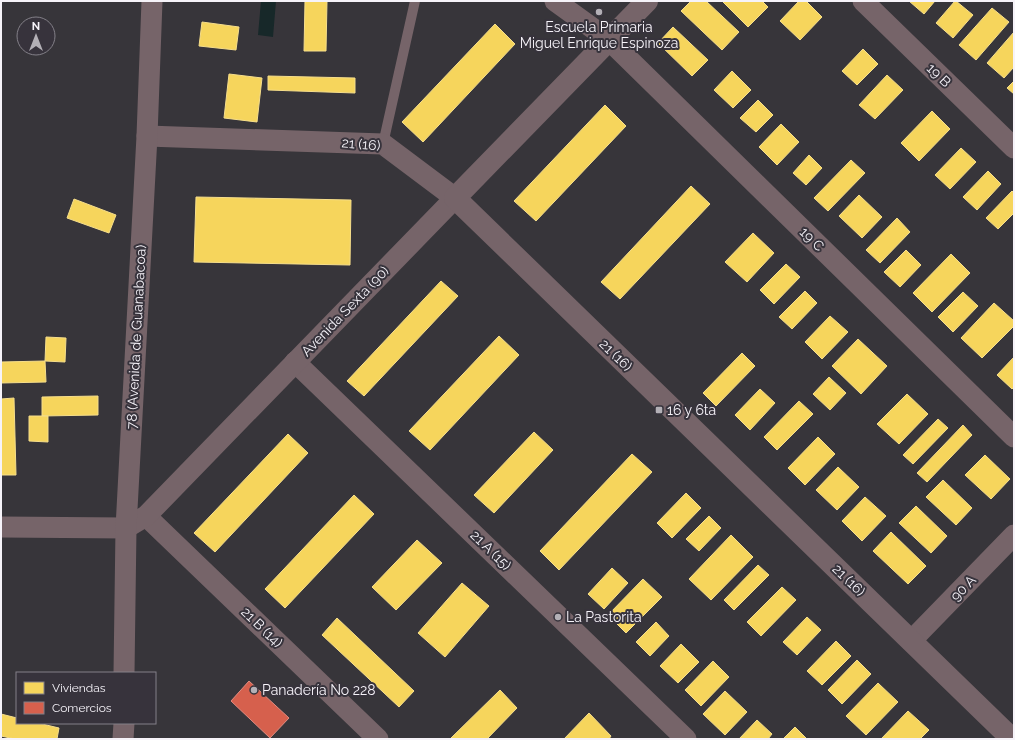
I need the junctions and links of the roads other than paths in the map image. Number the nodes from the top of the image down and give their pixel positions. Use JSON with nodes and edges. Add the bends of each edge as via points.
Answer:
{"nodes":[{"id":1,"x":152,"y":1,"type":"edge"},
{"id":2,"x":415,"y":1,"type":"edge"},
{"id":3,"x":555,"y":1,"type":"edge"},
{"id":4,"x":647,"y":1,"type":"edge"},
{"id":5,"x":863,"y":1,"type":"edge"},
{"id":6,"x":609,"y":40,"type":"junction"},
{"id":7,"x":147,"y":136,"type":"junction"},
{"id":8,"x":383,"y":144,"type":"junction"},
{"id":9,"x":1014,"y":148,"type":"edge"},
{"id":10,"x":455,"y":198,"type":"junction"},
{"id":11,"x":295,"y":362,"type":"junction"},
{"id":12,"x":1014,"y":437,"type":"edge"},
{"id":13,"x":146,"y":516,"type":"junction"},
{"id":14,"x":1,"y":527,"type":"edge"},
{"id":15,"x":126,"y":528,"type":"junction"},
{"id":16,"x":1014,"y":535,"type":"edge"},
{"id":17,"x":911,"y":641,"type":"junction"},
{"id":18,"x":124,"y":672,"type":"edge"},
{"id":19,"x":124,"y":724,"type":"edge"},
{"id":20,"x":123,"y":739,"type":"edge"},
{"id":21,"x":378,"y":739,"type":"edge"},
{"id":22,"x":686,"y":739,"type":"edge"},
{"id":23,"x":1012,"y":739,"type":"edge"}],
"edges":[{"from":1,"to":7,"type":"street","name":"78 (Avenida de Guanabacoa)"},
{"from":2,"to":8,"type":"lane"},
{"from":3,"to":6,"type":"street","name":"19 C"},
{"from":4,"to":6,"type":"street","name":"Avenida Sexta (90)"},
{"from":5,"to":9,"type":"street","name":"19 B"},
{"from":6,"to":10,"type":"street","name":"Avenida Sexta (90)"},
{"from":6,"to":12,"type":"street","name":"19 C"},
{"from":7,"to":8,"type":"street","name":"21 (16)"},
{"from":7,"to":15,"type":"street","name":"78 (Avenida de Guanabacoa)"},
{"from":8,"to":10,"type":"street","name":"21 (16)"},
{"from":10,"to":11,"type":"street","name":"Avenida Sexta (90)"},
{"from":10,"to":17,"type":"street","name":"21 (16)"},
{"from":11,"to":13,"type":"street","name":"Avenida Sexta (90)"},
{"from":11,"to":22,"type":"street","name":"21 A (15)"},
{"from":13,"to":15,"type":"street","name":"Avenida Sexta (90)"},
{"from":13,"to":21,"type":"street","name":"21 B (14)"},
{"from":14,"to":15,"type":"street"},
{"from":15,"to":18,"type":"street","name":"78 (Avenida de Guanabacoa)"},
{"from":16,"to":17,"type":"street","name":"90 A"},
{"from":17,"to":23,"type":"street","name":"21 (16)"},
{"from":19,"to":20,"type":"street"}]}
